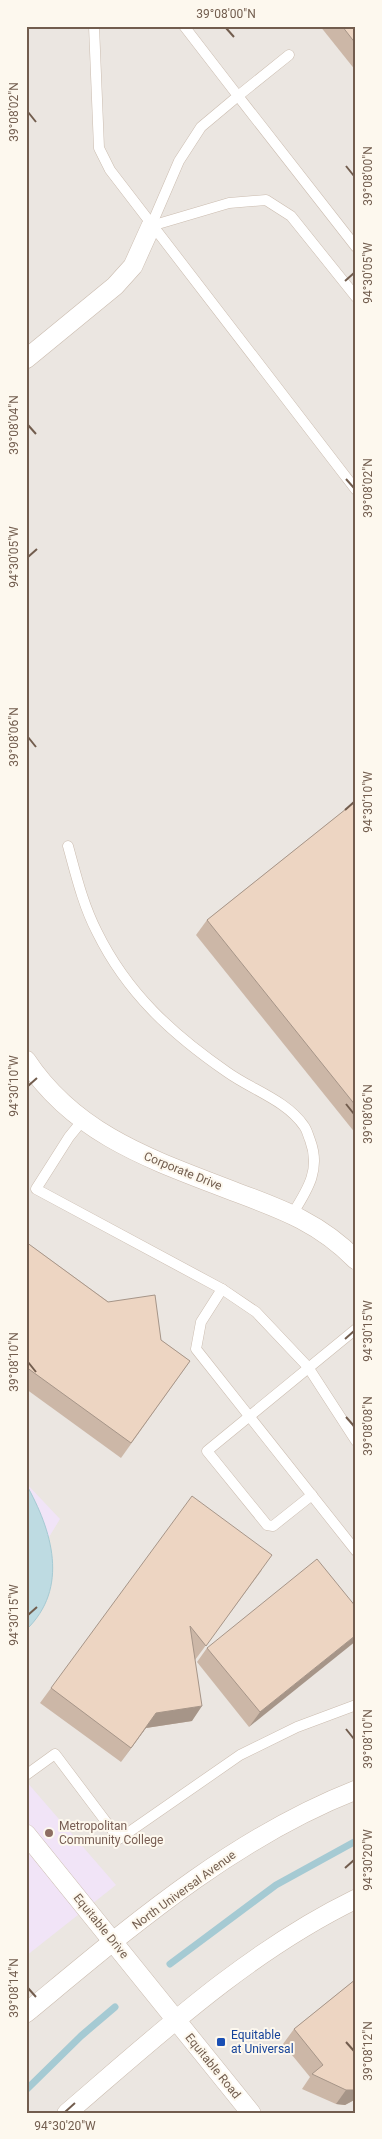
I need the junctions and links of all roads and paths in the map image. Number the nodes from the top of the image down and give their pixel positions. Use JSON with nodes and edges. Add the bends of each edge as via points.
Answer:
{"nodes":[{"id":1,"x":94,"y":26,"type":"edge"},
{"id":2,"x":184,"y":26,"type":"edge"},
{"id":3,"x":289,"y":55,"type":"dead end"},
{"id":4,"x":238,"y":96,"type":"junction"},
{"id":5,"x":151,"y":226,"type":"junction"},
{"id":6,"x":356,"y":247,"type":"edge"},
{"id":7,"x":356,"y":297,"type":"edge"},
{"id":8,"x":26,"y":359,"type":"edge"},
{"id":9,"x":356,"y":490,"type":"edge"},
{"id":10,"x":68,"y":846,"type":"dead end"},
{"id":11,"x":26,"y":1060,"type":"edge"},
{"id":12,"x":82,"y":1121,"type":"junction"},
{"id":13,"x":293,"y":1214,"type":"junction"},
{"id":14,"x":356,"y":1260,"type":"edge"},
{"id":15,"x":222,"y":1289,"type":"junction"},
{"id":16,"x":356,"y":1329,"type":"edge"},
{"id":17,"x":308,"y":1367,"type":"junction"},
{"id":18,"x":249,"y":1415,"type":"junction"},
{"id":19,"x":356,"y":1441,"type":"edge"},
{"id":20,"x":312,"y":1495,"type":"junction"},
{"id":21,"x":356,"y":1551,"type":"edge"},
{"id":22,"x":356,"y":1705,"type":"edge"},
{"id":23,"x":26,"y":1775,"type":"edge"},
{"id":24,"x":356,"y":1790,"type":"edge"},
{"id":25,"x":26,"y":1834,"type":"edge"},
{"id":26,"x":356,"y":1899,"type":"edge"},
{"id":27,"x":113,"y":1941,"type":"junction"},
{"id":28,"x":26,"y":2012,"type":"edge"},
{"id":29,"x":175,"y":2020,"type":"junction"},
{"id":30,"x":67,"y":2113,"type":"edge"},
{"id":31,"x":250,"y":2113,"type":"edge"}],
"edges":[{"from":1,"to":5,"type":"lane","via":[[99,148],[110,170]]},
{"from":2,"to":4,"type":"lane"},
{"from":3,"to":4,"type":"lane"},
{"from":4,"to":5,"type":"lane","via":[[201,127],[179,161]]},
{"from":4,"to":6,"type":"lane"},
{"from":5,"to":7,"type":"lane","via":[[229,203],[266,200],[291,216]]},
{"from":5,"to":8,"type":"street","via":[[133,266],[116,286]]},
{"from":5,"to":9,"type":"lane"},
{"from":10,"to":13,"type":"lane","via":[[79,887],[97,932],[148,1006],[166,1026],[199,1052],[289,1109],[305,1127],[314,1151],[315,1167]]},
{"from":11,"to":12,"type":"street","name":"Corporate Drive","via":[[54,1095]]},
{"from":12,"to":13,"type":"street","name":"Corporate Drive","via":[[126,1148]]},
{"from":12,"to":15,"type":"lane","via":[[36,1189]]},
{"from":13,"to":14,"type":"street","name":"Corporate Drive","via":[[325,1233]]},
{"from":15,"to":17,"type":"lane","via":[[256,1312]]},
{"from":15,"to":18,"type":"lane","via":[[201,1322],[196,1349]]},
{"from":16,"to":17,"type":"lane"},
{"from":17,"to":18,"type":"lane"},
{"from":17,"to":19,"type":"lane"},
{"from":18,"to":20,"type":"lane"},
{"from":18,"to":20,"type":"lane","via":[[207,1451],[266,1525],[273,1526]]},
{"from":20,"to":21,"type":"lane"},
{"from":22,"to":23,"type":"lane","via":[[296,1727],[240,1755],[119,1839],[55,1754]]},
{"from":24,"to":27,"type":"street","name":"North Universal Avenue","via":[[271,1829],[212,1866]]},
{"from":25,"to":27,"type":"street","name":"Equitable Drive"},
{"from":26,"to":29,"type":"street","via":[[320,1916],[272,1946]]},
{"from":27,"to":28,"type":"street","name":"North Universal Avenue"},
{"from":27,"to":29,"type":"street","name":"Equitable Drive"},
{"from":29,"to":30,"type":"street"},
{"from":29,"to":31,"type":"street","name":"Equitable Road"}]}
